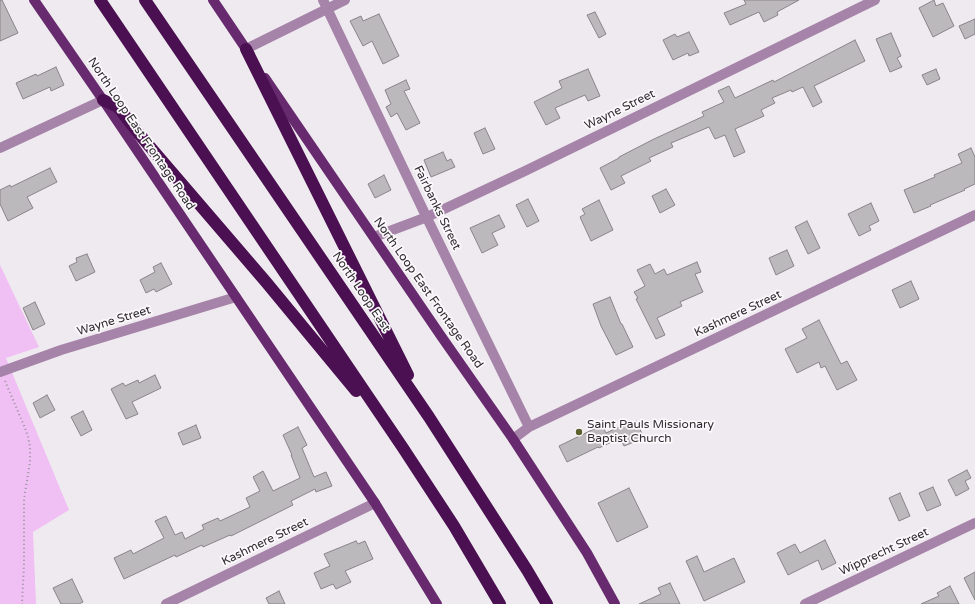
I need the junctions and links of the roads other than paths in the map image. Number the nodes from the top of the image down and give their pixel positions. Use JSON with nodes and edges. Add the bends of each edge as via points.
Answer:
{"nodes":[{"id":1,"x":34,"y":0,"type":"edge"},
{"id":2,"x":100,"y":0,"type":"edge"},
{"id":3,"x":145,"y":0,"type":"edge"},
{"id":4,"x":213,"y":0,"type":"edge"},
{"id":5,"x":345,"y":0,"type":"edge"},
{"id":6,"x":875,"y":0,"type":"edge"},
{"id":7,"x":325,"y":4,"type":"edge"},
{"id":8,"x":246,"y":49,"type":"junction"},
{"id":9,"x":103,"y":100,"type":"junction"},
{"id":10,"x":0,"y":148,"type":"edge"},
{"id":11,"x":975,"y":215,"type":"edge"},
{"id":12,"x":426,"y":216,"type":"junction"},
{"id":13,"x":374,"y":238,"type":"junction"},
{"id":14,"x":236,"y":297,"type":"junction"},
{"id":15,"x":2,"y":375,"type":"edge"},
{"id":16,"x":429,"y":417,"type":"junction"},
{"id":17,"x":529,"y":427,"type":"junction"},
{"id":18,"x":513,"y":439,"type":"junction"},
{"id":19,"x":403,"y":448,"type":"junction"},
{"id":20,"x":375,"y":502,"type":"junction"},
{"id":21,"x":975,"y":523,"type":"edge"},
{"id":22,"x":166,"y":604,"type":"edge"},
{"id":23,"x":437,"y":604,"type":"edge"},
{"id":24,"x":500,"y":604,"type":"edge"},
{"id":25,"x":548,"y":604,"type":"edge"},
{"id":26,"x":616,"y":604,"type":"edge"},
{"id":27,"x":805,"y":604,"type":"edge"}],
"edges":[{"from":1,"to":9,"type":"main road","name":"North Loop East Frontage Road"},
{"from":2,"to":19,"type":"highway"},
{"from":3,"to":16,"type":"highway","name":"North Loop East"},
{"from":4,"to":8,"type":"main road","name":"North Loop East Frontage Road"},
{"from":5,"to":7,"type":"street"},
{"from":6,"to":12,"type":"street","name":"Wayne Street","via":[[525,171]]},
{"from":7,"to":8,"type":"street"},
{"from":7,"to":12,"type":"street","name":"Fairbanks Street"},
{"from":8,"to":13,"type":"main road","name":"North Loop East Frontage Road"},
{"from":8,"to":16,"type":"highway"},
{"from":9,"to":10,"type":"street"},
{"from":9,"to":14,"type":"main road","name":"North Loop East Frontage Road"},
{"from":9,"to":19,"type":"highway","via":[[118,107]]},
{"from":11,"to":17,"type":"street","name":"Kashmere Street"},
{"from":12,"to":13,"type":"street","name":"Wayne Street"},
{"from":12,"to":17,"type":"street","name":"Fairbanks Street"},
{"from":13,"to":18,"type":"main road","name":"North Loop East Frontage Road"},
{"from":14,"to":15,"type":"street","name":"Wayne Street","via":[[61,350]]},
{"from":14,"to":20,"type":"main road","name":"North Loop East Frontage Road"},
{"from":16,"to":25,"type":"highway","name":"North Loop East"},
{"from":17,"to":18,"type":"street","name":"Kashmere Street"},
{"from":18,"to":26,"type":"main road","name":"North Loop East Frontage Road","via":[[587,553]]},
{"from":19,"to":24,"type":"highway"},
{"from":20,"to":22,"type":"street","name":"Kashmere Street"},
{"from":20,"to":23,"type":"main road","name":"North Loop East Frontage Road"},
{"from":21,"to":27,"type":"street","name":"Wipprecht Street"}]}
